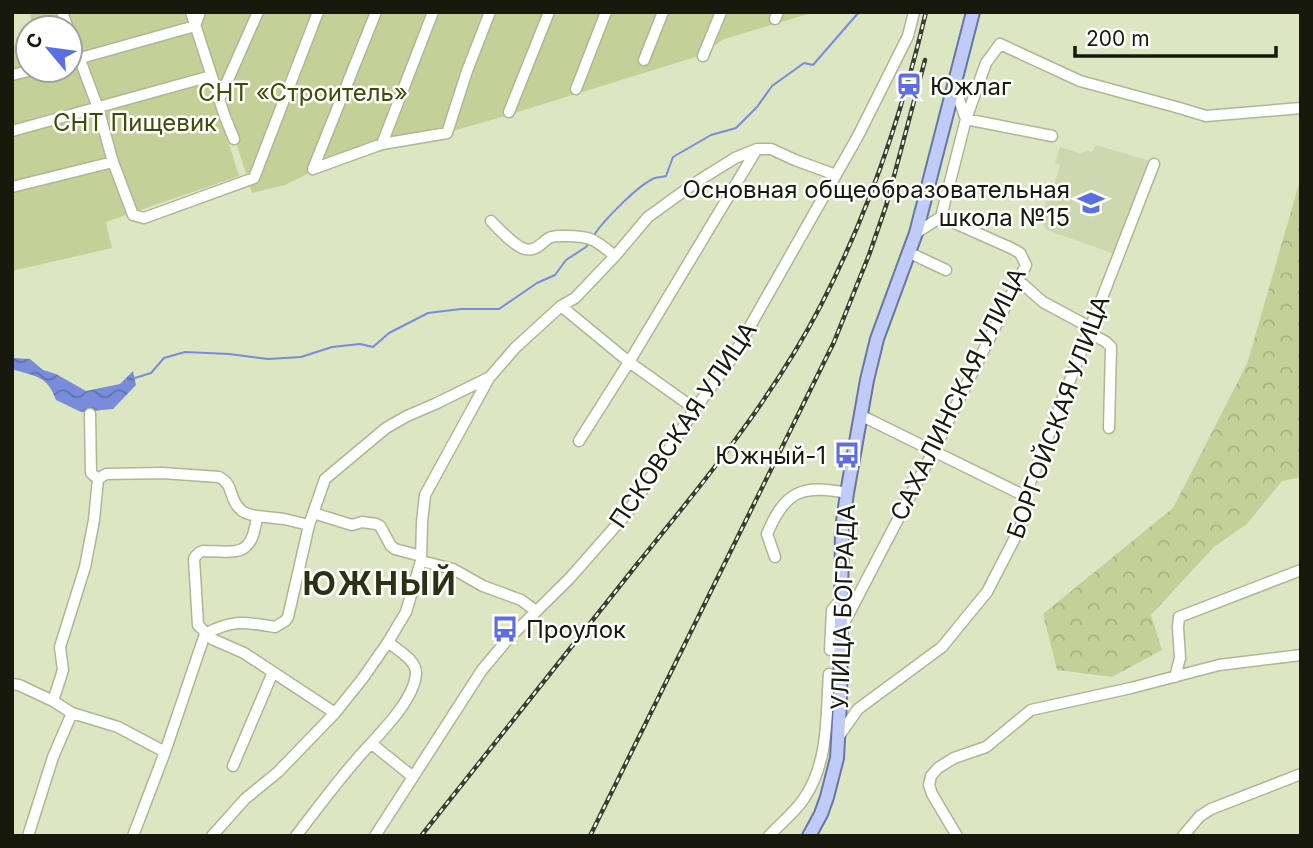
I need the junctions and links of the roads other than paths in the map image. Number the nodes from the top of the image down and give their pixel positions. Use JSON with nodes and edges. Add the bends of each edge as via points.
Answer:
{"nodes":[{"id":1,"x":191,"y":12,"type":"edge"},
{"id":2,"x":200,"y":12,"type":"edge"},
{"id":3,"x":258,"y":12,"type":"edge"},
{"id":4,"x":318,"y":12,"type":"edge"},
{"id":5,"x":376,"y":12,"type":"edge"},
{"id":6,"x":433,"y":12,"type":"edge"},
{"id":7,"x":491,"y":12,"type":"edge"},
{"id":8,"x":549,"y":12,"type":"edge"},
{"id":9,"x":606,"y":12,"type":"edge"},
{"id":10,"x":663,"y":12,"type":"edge"},
{"id":11,"x":720,"y":12,"type":"edge"},
{"id":12,"x":914,"y":12,"type":"edge"},
{"id":13,"x":973,"y":12,"type":"edge"},
{"id":14,"x":195,"y":26,"type":"junction"},
{"id":15,"x":703,"y":56,"type":"dead end"},
{"id":16,"x":84,"y":57,"type":"edge"},
{"id":17,"x":644,"y":60,"type":"dead end"},
{"id":18,"x":211,"y":76,"type":"junction"},
{"id":19,"x":84,"y":80,"type":"edge"},
{"id":20,"x":954,"y":86,"type":"junction"},
{"id":21,"x":576,"y":89,"type":"dead end"},
{"id":22,"x":219,"y":100,"type":"junction"},
{"id":23,"x":97,"y":108,"type":"junction"},
{"id":24,"x":1301,"y":108,"type":"edge"},
{"id":25,"x":509,"y":112,"type":"dead end"},
{"id":26,"x":966,"y":119,"type":"junction"},
{"id":27,"x":12,"y":131,"type":"edge"},
{"id":28,"x":1052,"y":136,"type":"dead end"},
{"id":29,"x":234,"y":139,"type":"dead end"},
{"id":30,"x":382,"y":144,"type":"junction"},
{"id":31,"x":758,"y":149,"type":"junction"},
{"id":32,"x":113,"y":162,"type":"junction"},
{"id":33,"x":1154,"y":164,"type":"dead end"},
{"id":34,"x":836,"y":175,"type":"junction"},
{"id":35,"x":12,"y":187,"type":"edge"},
{"id":36,"x":941,"y":217,"type":"junction"},
{"id":37,"x":491,"y":221,"type":"dead end"},
{"id":38,"x":916,"y":233,"type":"junction"},
{"id":39,"x":910,"y":253,"type":"junction"},
{"id":40,"x":615,"y":257,"type":"junction"},
{"id":41,"x":946,"y":270,"type":"dead end"},
{"id":42,"x":1017,"y":279,"type":"junction"},
{"id":43,"x":561,"y":306,"type":"junction"},
{"id":44,"x":1088,"y":332,"type":"junction"},
{"id":45,"x":629,"y":362,"type":"junction"},
{"id":46,"x":489,"y":377,"type":"junction"},
{"id":47,"x":695,"y":409,"type":"junction"},
{"id":48,"x":90,"y":414,"type":"dead end"},
{"id":49,"x":860,"y":415,"type":"junction"},
{"id":50,"x":1109,"y":428,"type":"dead end"},
{"id":51,"x":579,"y":441,"type":"dead end"},
{"id":52,"x":934,"y":450,"type":"junction"},
{"id":53,"x":98,"y":479,"type":"junction"},
{"id":54,"x":847,"y":493,"type":"junction"},
{"id":55,"x":1025,"y":496,"type":"junction"},
{"id":56,"x":313,"y":513,"type":"junction"},
{"id":57,"x":257,"y":516,"type":"junction"},
{"id":58,"x":309,"y":525,"type":"junction"},
{"id":59,"x":775,"y":557,"type":"dead end"},
{"id":60,"x":421,"y":559,"type":"junction"},
{"id":61,"x":1301,"y":570,"type":"edge"},
{"id":62,"x":841,"y":599,"type":"junction"},
{"id":63,"x":536,"y":611,"type":"junction"},
{"id":64,"x":841,"y":631,"type":"junction"},
{"id":65,"x":205,"y":634,"type":"junction"},
{"id":66,"x":388,"y":642,"type":"junction"},
{"id":67,"x":830,"y":650,"type":"dead end"},
{"id":68,"x":1301,"y":655,"type":"edge"},
{"id":69,"x":273,"y":672,"type":"junction"},
{"id":70,"x":829,"y":674,"type":"dead end"},
{"id":71,"x":1175,"y":677,"type":"junction"},
{"id":72,"x":12,"y":684,"type":"edge"},
{"id":73,"x":53,"y":701,"type":"junction"},
{"id":74,"x":840,"y":702,"type":"junction"},
{"id":75,"x":858,"y":709,"type":"junction"},
{"id":76,"x":72,"y":713,"type":"junction"},
{"id":77,"x":335,"y":713,"type":"junction"},
{"id":78,"x":838,"y":736,"type":"junction"},
{"id":79,"x":372,"y":744,"type":"junction"},
{"id":80,"x":165,"y":752,"type":"junction"},
{"id":81,"x":233,"y":766,"type":"dead end"},
{"id":82,"x":818,"y":771,"type":"junction"},
{"id":83,"x":1301,"y":774,"type":"edge"},
{"id":84,"x":413,"y":777,"type":"junction"},
{"id":85,"x":833,"y":777,"type":"junction"},
{"id":86,"x":28,"y":836,"type":"edge"},
{"id":87,"x":133,"y":836,"type":"edge"},
{"id":88,"x":212,"y":836,"type":"edge"},
{"id":89,"x":296,"y":836,"type":"edge"},
{"id":90,"x":375,"y":836,"type":"edge"},
{"id":91,"x":769,"y":836,"type":"edge"},
{"id":92,"x":809,"y":836,"type":"edge"},
{"id":93,"x":957,"y":836,"type":"edge"},
{"id":94,"x":1183,"y":836,"type":"edge"}],
"edges":[{"from":1,"to":14,"type":"street"},
{"from":2,"to":14,"type":"street"},
{"from":3,"to":22,"type":"street"},
{"from":4,"to":32,"type":"street","via":[[254,178],[144,219],[134,215]]},
{"from":5,"to":30,"type":"street","via":[[313,169]]},
{"from":6,"to":30,"type":"street"},
{"from":7,"to":30,"type":"street","via":[[447,133]]},
{"from":8,"to":25,"type":"street"},
{"from":9,"to":21,"type":"street"},
{"from":10,"to":17,"type":"street"},
{"from":11,"to":15,"type":"street"},
{"from":12,"to":34,"type":"street","name":"ПСКОВСКАЯ УЛИЦА","via":[[908,36]]},
{"from":13,"to":20,"type":"main road","name":"УЛИЦА БОГРАДА"},
{"from":14,"to":16,"type":"street"},
{"from":14,"to":18,"type":"street"},
{"from":18,"to":22,"type":"street"},
{"from":18,"to":23,"type":"street"},
{"from":19,"to":23,"type":"street"},
{"from":20,"to":26,"type":"street"},
{"from":20,"to":38,"type":"main road","name":"УЛИЦА БОГРАДА"},
{"from":22,"to":29,"type":"street"},
{"from":23,"to":27,"type":"street"},
{"from":23,"to":32,"type":"street"},
{"from":24,"to":26,"type":"street","via":[[1206,116],[1080,81],[1000,44],[986,63]]},
{"from":26,"to":28,"type":"street"},
{"from":26,"to":36,"type":"street"},
{"from":31,"to":34,"type":"street","via":[[771,149]]},
{"from":31,"to":40,"type":"street","via":[[725,164],[648,217]]},
{"from":31,"to":45,"type":"street"},
{"from":32,"to":35,"type":"street"},
{"from":33,"to":44,"type":"street","name":"БОРГОЙСКАЯ УЛИЦА"},
{"from":34,"to":47,"type":"street","name":"ПСКОВСКАЯ УЛИЦА","via":[[732,358]]},
{"from":36,"to":38,"type":"street"},
{"from":36,"to":42,"type":"street","name":"САХАЛИНСКАЯ УЛИЦА","via":[[1020,253],[1026,265]]},
{"from":37,"to":40,"type":"street","via":[[526,249],[556,236],[584,236]]},
{"from":38,"to":39,"type":"main road","name":"УЛИЦА БОГРАДА"},
{"from":39,"to":41,"type":"street"},
{"from":39,"to":49,"type":"main road","name":"УЛИЦА БОГРАДА","via":[[877,340]]},
{"from":40,"to":43,"type":"street"},
{"from":42,"to":44,"type":"street","via":[[1043,302],[1082,323]]},
{"from":42,"to":52,"type":"street","name":"САХАЛИНСКАЯ УЛИЦА"},
{"from":43,"to":45,"type":"street"},
{"from":43,"to":46,"type":"street"},
{"from":44,"to":50,"type":"street","via":[[1111,347]]},
{"from":44,"to":55,"type":"street","name":"БОРГОЙСКАЯ УЛИЦА"},
{"from":45,"to":47,"type":"street"},
{"from":45,"to":51,"type":"street"},
{"from":46,"to":56,"type":"street","via":[[386,428],[326,479]]},
{"from":46,"to":60,"type":"street","via":[[425,495]]},
{"from":47,"to":63,"type":"street","name":"ПСКОВСКАЯ УЛИЦА","via":[[628,512]]},
{"from":48,"to":53,"type":"street","via":[[92,472]]},
{"from":49,"to":52,"type":"street"},
{"from":49,"to":54,"type":"main road","name":"УЛИЦА БОГРАДА"},
{"from":52,"to":55,"type":"street"},
{"from":52,"to":64,"type":"street","name":"САХАЛИНСКАЯ УЛИЦА"},
{"from":53,"to":57,"type":"street","via":[[106,474],[162,473],[219,477],[230,485],[240,510]]},
{"from":53,"to":73,"type":"street","via":[[85,567],[60,648],[63,670]]},
{"from":54,"to":59,"type":"street","via":[[809,489],[789,497],[767,534]]},
{"from":54,"to":62,"type":"main road","name":"УЛИЦА БОГРАДА"},
{"from":55,"to":75,"type":"street","name":"БОРГОЙСКАЯ УЛИЦА","via":[[1021,526],[987,592],[942,647]]},
{"from":56,"to":58,"type":"street"},
{"from":56,"to":60,"type":"street","via":[[352,525],[376,524],[391,546]]},
{"from":57,"to":58,"type":"street"},
{"from":57,"to":65,"type":"street","via":[[248,547],[203,551],[194,559],[198,625]]},
{"from":58,"to":65,"type":"street","via":[[285,621],[275,627],[243,622]]},
{"from":60,"to":63,"type":"street","via":[[453,569]]},
{"from":60,"to":66,"type":"street","via":[[406,612]]},
{"from":61,"to":71,"type":"street","via":[[1179,617],[1180,658]]},
{"from":62,"to":64,"type":"main road","name":"УЛИЦА БОГРАДА"},
{"from":62,"to":67,"type":"street","via":[[832,610]]},
{"from":63,"to":84,"type":"street","name":"ПСКОВСКАЯ УЛИЦА","via":[[482,670]]},
{"from":64,"to":74,"type":"main road","name":"УЛИЦА БОГРАДА"},
{"from":65,"to":69,"type":"street"},
{"from":65,"to":80,"type":"street"},
{"from":66,"to":77,"type":"street"},
{"from":66,"to":79,"type":"street","via":[[409,659],[416,673],[409,695]]},
{"from":68,"to":71,"type":"street","via":[[1219,665]]},
{"from":69,"to":77,"type":"street"},
{"from":69,"to":81,"type":"street"},
{"from":70,"to":82,"type":"street","via":[[825,743]]},
{"from":71,"to":93,"type":"street","via":[[1031,710],[986,747],[938,768],[929,785]]},
{"from":72,"to":73,"type":"street"},
{"from":73,"to":76,"type":"street"},
{"from":74,"to":75,"type":"street"},
{"from":74,"to":78,"type":"main road","name":"УЛИЦА БОГРАДА"},
{"from":75,"to":78,"type":"street","name":"БОРГОЙСКАЯ УЛИЦА"},
{"from":76,"to":80,"type":"street","via":[[118,727]]},
{"from":76,"to":86,"type":"street"},
{"from":77,"to":88,"type":"street"},
{"from":78,"to":85,"type":"main road","name":"УЛИЦА БОГРАДА"},
{"from":79,"to":84,"type":"street"},
{"from":79,"to":89,"type":"street"},
{"from":80,"to":87,"type":"street"},
{"from":82,"to":85,"type":"street"},
{"from":82,"to":91,"type":"street","via":[[804,799]]},
{"from":83,"to":94,"type":"street","via":[[1211,809]]},
{"from":84,"to":90,"type":"street","name":"ПСКОВСКАЯ УЛИЦА"},
{"from":85,"to":92,"type":"main road","name":"УЛИЦА БОГРАДА"}]}
